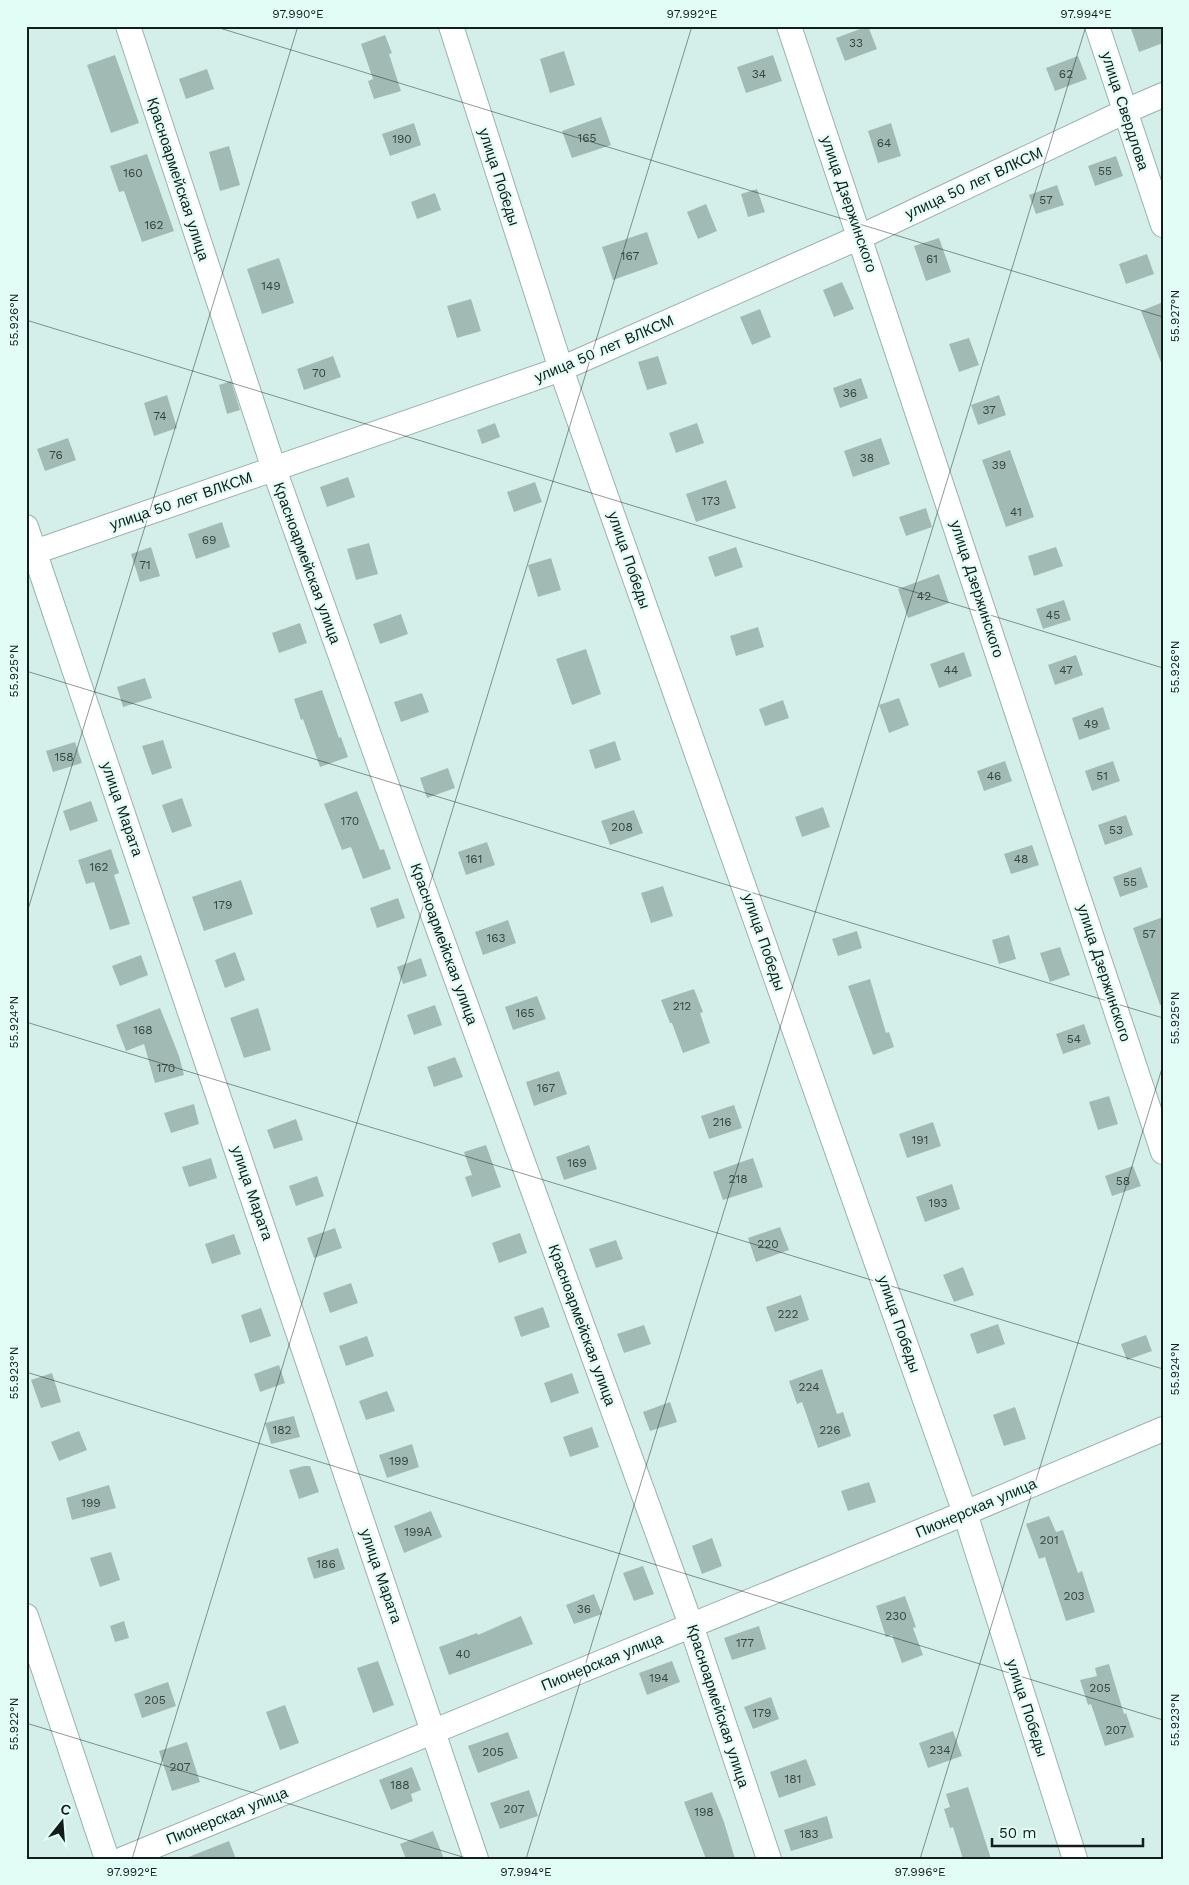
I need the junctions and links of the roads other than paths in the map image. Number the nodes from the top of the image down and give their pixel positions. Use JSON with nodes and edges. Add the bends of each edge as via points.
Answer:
{"nodes":[{"id":1,"x":128,"y":26,"type":"edge"},
{"id":2,"x":451,"y":26,"type":"edge"},
{"id":3,"x":789,"y":26,"type":"edge"},
{"id":4,"x":1097,"y":26,"type":"edge"},
{"id":5,"x":1163,"y":95,"type":"edge"},
{"id":6,"x":1126,"y":111,"type":"junction"},
{"id":7,"x":1163,"y":225,"type":"edge"},
{"id":8,"x":860,"y":237,"type":"junction"},
{"id":9,"x":562,"y":369,"type":"junction"},
{"id":10,"x":274,"y":469,"type":"junction"},
{"id":11,"x":26,"y":527,"type":"edge"},
{"id":12,"x":31,"y":553,"type":"edge"},
{"id":13,"x":1163,"y":1152,"type":"edge"},
{"id":14,"x":1163,"y":1429,"type":"edge"},
{"id":15,"x":965,"y":1512,"type":"junction"},
{"id":16,"x":26,"y":1616,"type":"edge"},
{"id":17,"x":691,"y":1625,"type":"junction"},
{"id":18,"x":433,"y":1731,"type":"junction"},
{"id":19,"x":107,"y":1859,"type":"edge"},
{"id":20,"x":123,"y":1859,"type":"edge"},
{"id":21,"x":476,"y":1859,"type":"edge"},
{"id":22,"x":769,"y":1859,"type":"edge"},
{"id":23,"x":1075,"y":1859,"type":"edge"}],
"edges":[{"from":1,"to":10,"type":"street","name":"Красноармейская улица"},
{"from":2,"to":9,"type":"street","name":"улица Победы"},
{"from":3,"to":8,"type":"street","name":"улица Дзержинского"},
{"from":4,"to":6,"type":"street","name":"улица Свердлова"},
{"from":5,"to":6,"type":"street","name":"улица 50 лет ВЛКСМ"},
{"from":6,"to":7,"type":"street","name":"улица Свердлова"},
{"from":6,"to":8,"type":"street","name":"улица 50 лет ВЛКСМ"},
{"from":8,"to":9,"type":"street","name":"улица 50 лет ВЛКСМ"},
{"from":8,"to":13,"type":"street","name":"улица Дзержинского"},
{"from":9,"to":10,"type":"street","name":"улица 50 лет ВЛКСМ"},
{"from":9,"to":15,"type":"street","name":"улица Победы"},
{"from":10,"to":12,"type":"street","name":"улица 50 лет ВЛКСМ"},
{"from":10,"to":17,"type":"street","name":"Красноармейская улица"},
{"from":11,"to":12,"type":"street","name":"улица Марата"},
{"from":12,"to":18,"type":"street","name":"улица Марата"},
{"from":14,"to":15,"type":"street","name":"Пионерская улица"},
{"from":15,"to":17,"type":"street","name":"Пионерская улица"},
{"from":15,"to":23,"type":"street","name":"улица Победы"},
{"from":16,"to":19,"type":"street"},
{"from":17,"to":18,"type":"street","name":"Пионерская улица"},
{"from":17,"to":22,"type":"street","name":"Красноармейская улица"},
{"from":18,"to":20,"type":"street","name":"Пионерская улица"},
{"from":18,"to":21,"type":"street","name":"улица Марата"}]}
